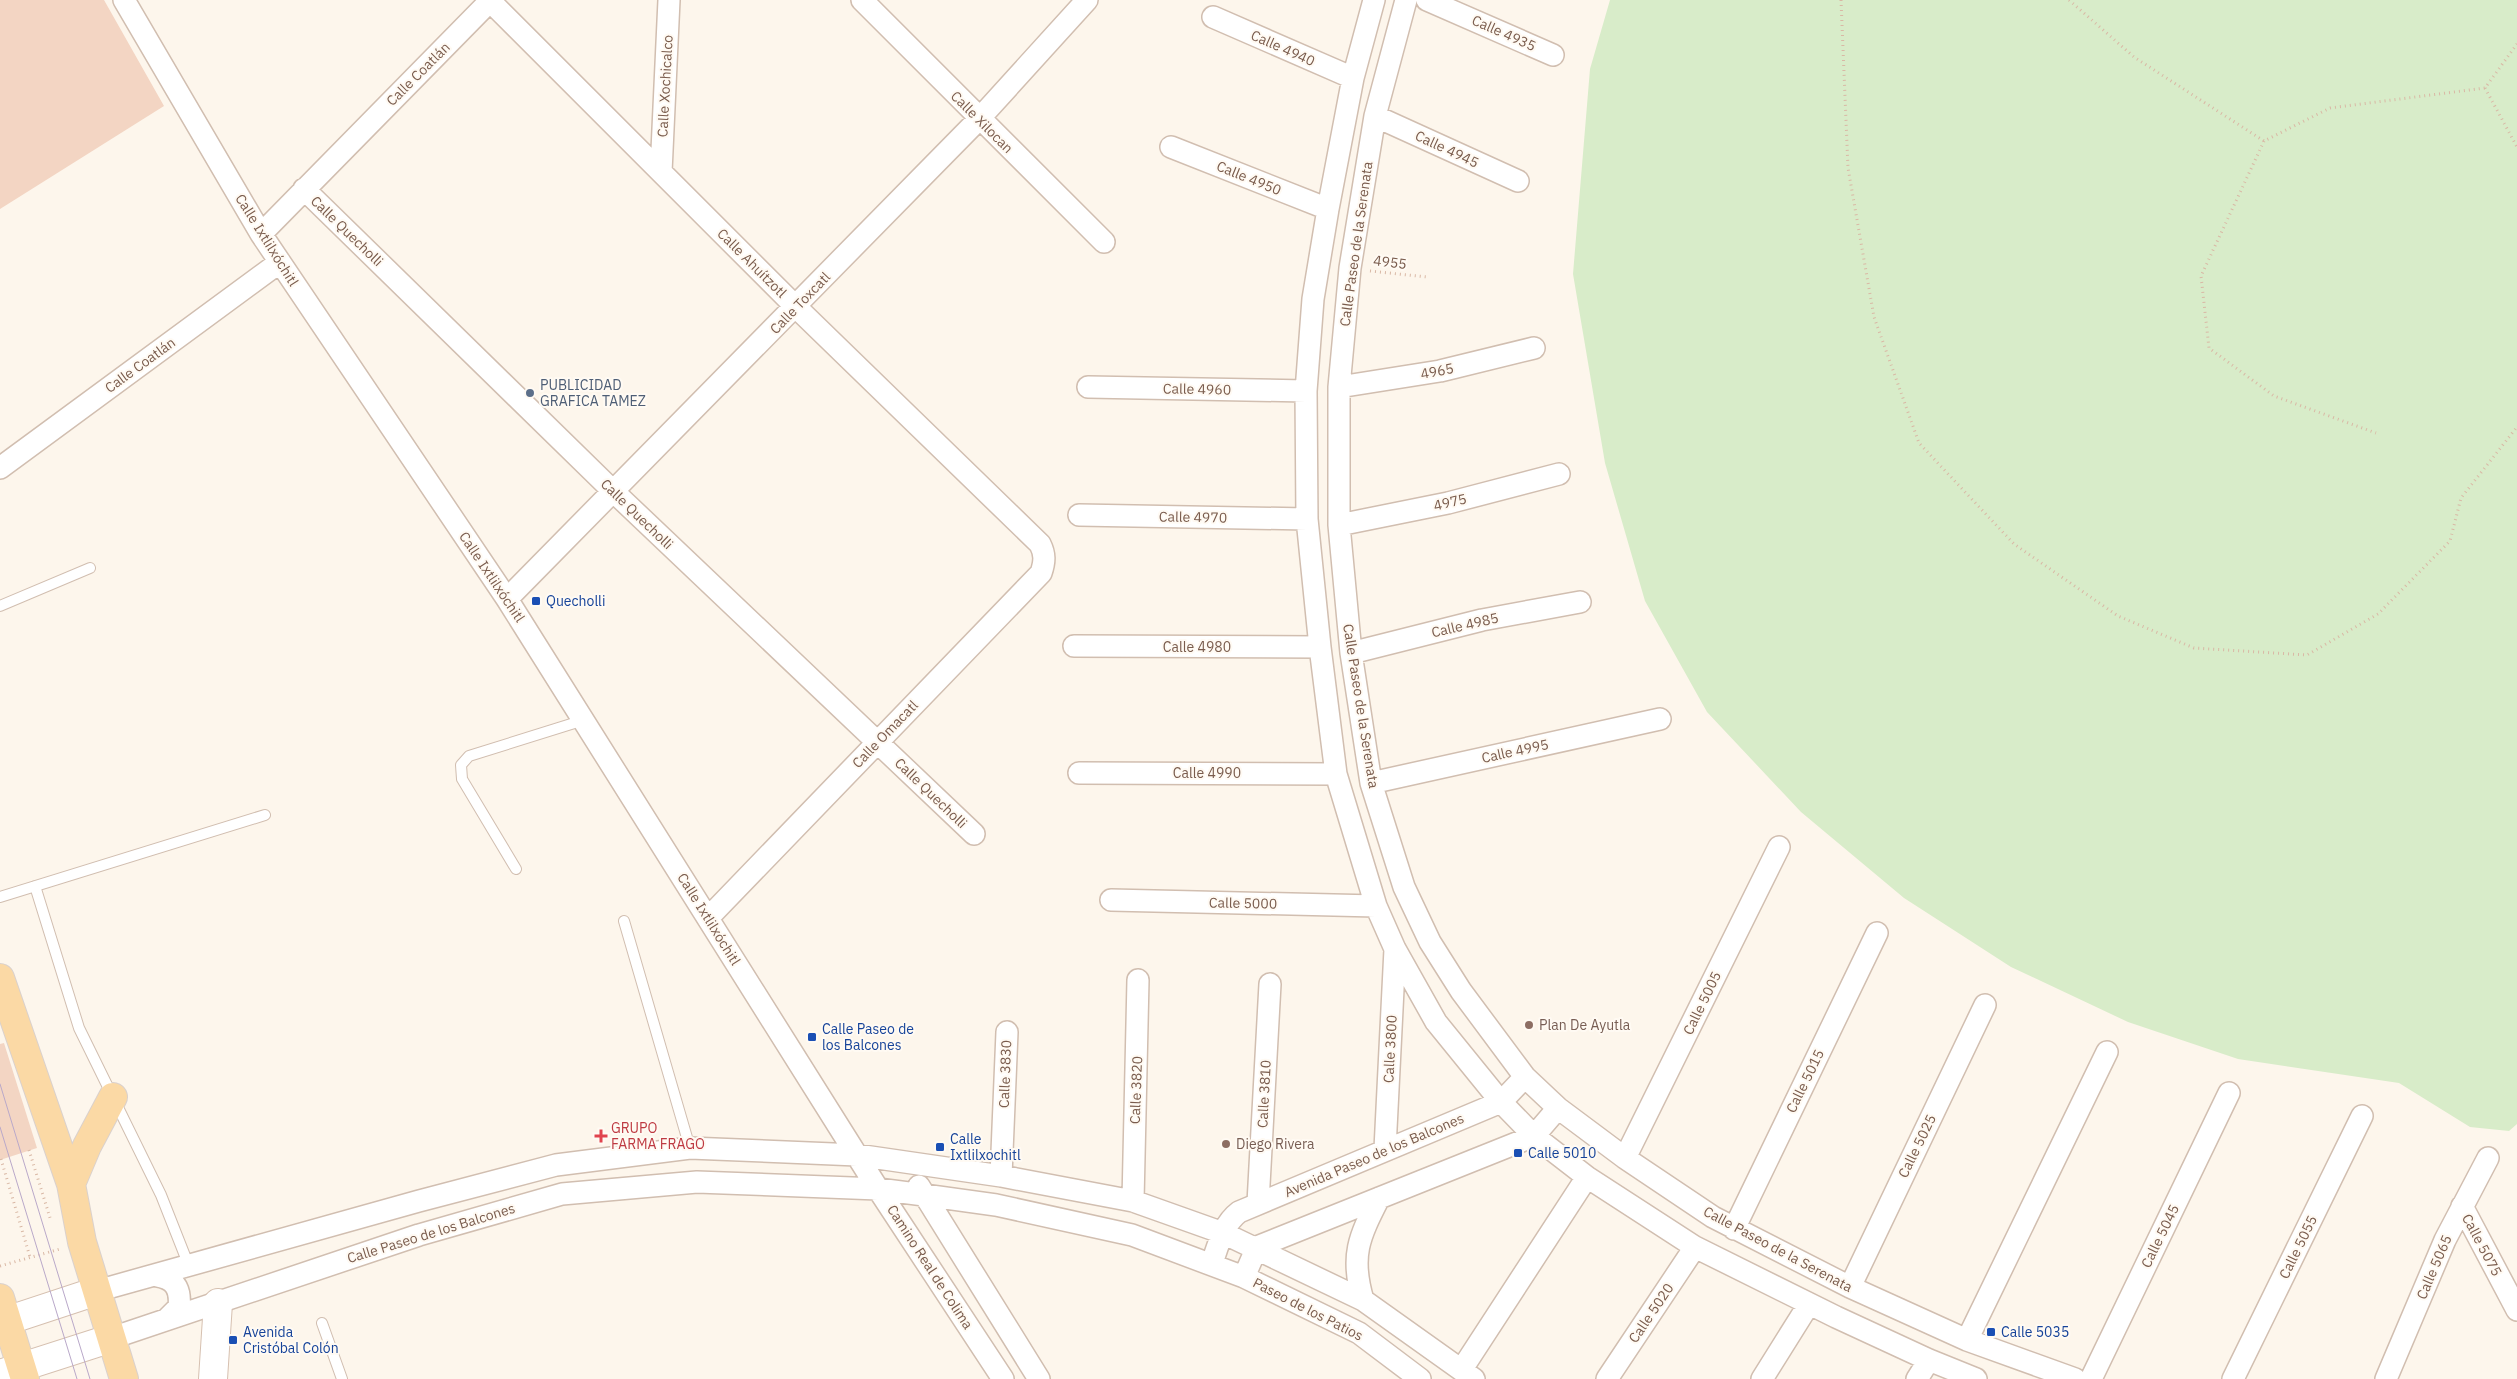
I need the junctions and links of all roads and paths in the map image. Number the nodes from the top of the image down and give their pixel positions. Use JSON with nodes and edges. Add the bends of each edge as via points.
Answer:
{"nodes":[{"id":1,"x":124,"y":0,"type":"edge"},
{"id":2,"x":490,"y":0,"type":"edge"},
{"id":3,"x":669,"y":0,"type":"edge"},
{"id":4,"x":862,"y":0,"type":"edge"},
{"id":5,"x":1087,"y":0,"type":"edge"},
{"id":6,"x":1374,"y":0,"type":"edge"},
{"id":7,"x":1406,"y":0,"type":"edge"},
{"id":8,"x":1427,"y":0,"type":"edge"},
{"id":9,"x":1841,"y":0,"type":"edge"},
{"id":10,"x":2069,"y":0,"type":"edge"},
{"id":11,"x":1213,"y":17,"type":"dead end"},
{"id":12,"x":2517,"y":44,"type":"edge"},
{"id":13,"x":1553,"y":55,"type":"dead end"},
{"id":14,"x":1353,"y":78,"type":"junction"},
{"id":15,"x":2485,"y":88,"type":"junction"},
{"id":16,"x":1376,"y":116,"type":"junction"},
{"id":17,"x":979,"y":119,"type":"junction"},
{"id":18,"x":2264,"y":141,"type":"junction"},
{"id":19,"x":1171,"y":146,"type":"dead end"},
{"id":20,"x":2517,"y":147,"type":"edge"},
{"id":21,"x":661,"y":172,"type":"junction"},
{"id":22,"x":1518,"y":181,"type":"dead end"},
{"id":23,"x":304,"y":189,"type":"junction"},
{"id":24,"x":1328,"y":208,"type":"junction"},
{"id":25,"x":261,"y":234,"type":"junction"},
{"id":26,"x":1104,"y":242,"type":"dead end"},
{"id":27,"x":280,"y":262,"type":"junction"},
{"id":28,"x":1350,"y":268,"type":"junction"},
{"id":29,"x":1427,"y":278,"type":"dead end"},
{"id":30,"x":796,"y":307,"type":"junction"},
{"id":31,"x":1534,"y":348,"type":"dead end"},
{"id":32,"x":1088,"y":387,"type":"dead end"},
{"id":33,"x":1339,"y":387,"type":"junction"},
{"id":34,"x":1306,"y":391,"type":"junction"},
{"id":35,"x":2517,"y":427,"type":"edge"},
{"id":36,"x":2376,"y":434,"type":"dead end"},
{"id":37,"x":0,"y":468,"type":"edge"},
{"id":38,"x":1559,"y":474,"type":"dead end"},
{"id":39,"x":614,"y":492,"type":"junction"},
{"id":40,"x":1079,"y":515,"type":"dead end"},
{"id":41,"x":1307,"y":518,"type":"junction"},
{"id":42,"x":1339,"y":525,"type":"junction"},
{"id":43,"x":1040,"y":544,"type":"joint"},
{"id":44,"x":90,"y":568,"type":"dead end"},
{"id":45,"x":507,"y":599,"type":"junction"},
{"id":46,"x":1580,"y":602,"type":"dead end"},
{"id":47,"x":0,"y":606,"type":"edge"},
{"id":48,"x":1074,"y":646,"type":"dead end"},
{"id":49,"x":1320,"y":647,"type":"junction"},
{"id":50,"x":1351,"y":654,"type":"junction"},
{"id":51,"x":584,"y":720,"type":"junction"},
{"id":52,"x":1660,"y":720,"type":"dead end"},
{"id":53,"x":877,"y":742,"type":"junction"},
{"id":54,"x":1079,"y":773,"type":"dead end"},
{"id":55,"x":1336,"y":774,"type":"junction"},
{"id":56,"x":1371,"y":783,"type":"junction"},
{"id":57,"x":265,"y":815,"type":"dead end"},
{"id":58,"x":974,"y":834,"type":"dead end"},
{"id":59,"x":1779,"y":847,"type":"dead end"},
{"id":60,"x":516,"y":870,"type":"dead end"},
{"id":61,"x":35,"y":886,"type":"junction"},
{"id":62,"x":0,"y":897,"type":"edge"},
{"id":63,"x":1111,"y":900,"type":"dead end"},
{"id":64,"x":1376,"y":906,"type":"junction"},
{"id":65,"x":708,"y":918,"type":"junction"},
{"id":66,"x":624,"y":921,"type":"dead end"},
{"id":67,"x":1877,"y":933,"type":"dead end"},
{"id":68,"x":1395,"y":949,"type":"junction"},
{"id":69,"x":0,"y":978,"type":"edge"},
{"id":70,"x":1138,"y":980,"type":"dead end"},
{"id":71,"x":1270,"y":984,"type":"dead end"},
{"id":72,"x":1985,"y":1006,"type":"dead end"},
{"id":73,"x":1007,"y":1032,"type":"dead end"},
{"id":74,"x":2107,"y":1052,"type":"dead end"},
{"id":75,"x":1525,"y":1076,"type":"junction"},
{"id":76,"x":2229,"y":1093,"type":"dead end"},
{"id":77,"x":113,"y":1097,"type":"junction"},
{"id":78,"x":1501,"y":1102,"type":"junction"},
{"id":79,"x":1558,"y":1108,"type":"junction"},
{"id":80,"x":2362,"y":1116,"type":"dead end"},
{"id":81,"x":1534,"y":1136,"type":"junction"},
{"id":82,"x":690,"y":1148,"type":"junction"},
{"id":83,"x":1385,"y":1149,"type":"junction"},
{"id":84,"x":29,"y":1150,"type":"dead end"},
{"id":85,"x":857,"y":1155,"type":"junction"},
{"id":86,"x":1625,"y":1158,"type":"junction"},
{"id":87,"x":2488,"y":1158,"type":"dead end"},
{"id":88,"x":1,"y":1159,"type":"edge"},
{"id":89,"x":903,"y":1162,"type":"junction"},
{"id":90,"x":1001,"y":1176,"type":"junction"},
{"id":91,"x":1587,"y":1177,"type":"junction"},
{"id":92,"x":71,"y":1184,"type":"junction"},
{"id":93,"x":878,"y":1190,"type":"junction"},
{"id":94,"x":924,"y":1195,"type":"junction"},
{"id":95,"x":1379,"y":1198,"type":"junction"},
{"id":96,"x":1133,"y":1201,"type":"junction"},
{"id":97,"x":1258,"y":1203,"type":"junction"},
{"id":98,"x":2462,"y":1206,"type":"junction"},
{"id":99,"x":51,"y":1222,"type":"dead end"},
{"id":100,"x":1734,"y":1229,"type":"junction"},
{"id":101,"x":1223,"y":1233,"type":"junction"},
{"id":102,"x":66,"y":1244,"type":"junction"},
{"id":103,"x":1695,"y":1246,"type":"junction"},
{"id":104,"x":1257,"y":1247,"type":"junction"},
{"id":105,"x":30,"y":1257,"type":"junction"},
{"id":106,"x":1212,"y":1264,"type":"junction"},
{"id":107,"x":0,"y":1266,"type":"edge"},
{"id":108,"x":189,"y":1266,"type":"junction"},
{"id":109,"x":157,"y":1276,"type":"junction"},
{"id":110,"x":1244,"y":1277,"type":"junction"},
{"id":111,"x":1850,"y":1288,"type":"junction"},
{"id":112,"x":97,"y":1291,"type":"junction"},
{"id":113,"x":1363,"y":1300,"type":"junction"},
{"id":114,"x":218,"y":1303,"type":"junction"},
{"id":115,"x":1809,"y":1304,"type":"junction"},
{"id":116,"x":2517,"y":1310,"type":"edge"},
{"id":117,"x":2,"y":1314,"type":"edge"},
{"id":118,"x":167,"y":1319,"type":"junction"},
{"id":119,"x":322,"y":1323,"type":"dead end"},
{"id":120,"x":112,"y":1338,"type":"junction"},
{"id":121,"x":1966,"y":1340,"type":"junction"},
{"id":122,"x":1929,"y":1360,"type":"junction"},
{"id":123,"x":1397,"y":1372,"type":"edge"},
{"id":124,"x":15,"y":1374,"type":"edge"},
{"id":125,"x":1468,"y":1374,"type":"edge"},
{"id":126,"x":124,"y":1379,"type":"edge"},
{"id":127,"x":213,"y":1379,"type":"edge"},
{"id":128,"x":342,"y":1379,"type":"edge"},
{"id":129,"x":1003,"y":1379,"type":"edge"},
{"id":130,"x":1039,"y":1379,"type":"edge"},
{"id":131,"x":1420,"y":1379,"type":"edge"},
{"id":132,"x":1607,"y":1379,"type":"edge"},
{"id":133,"x":1762,"y":1379,"type":"edge"},
{"id":134,"x":1917,"y":1379,"type":"edge"},
{"id":135,"x":1976,"y":1379,"type":"edge"},
{"id":136,"x":2075,"y":1379,"type":"edge"},
{"id":137,"x":2091,"y":1379,"type":"edge"},
{"id":138,"x":2233,"y":1379,"type":"edge"},
{"id":139,"x":2386,"y":1379,"type":"edge"}],
"edges":[{"from":1,"to":25,"type":"street","name":"Calle Ixtlilxóchitl"},
{"from":2,"to":21,"type":"street","name":"Calle Ahuítzotl"},
{"from":2,"to":23,"type":"street","name":"Calle Coatlán"},
{"from":3,"to":21,"type":"street","name":"Calle Xochicalco"},
{"from":4,"to":17,"type":"street","name":"Calle Xilocan"},
{"from":5,"to":17,"type":"street","name":"Calle Toxcatl"},
{"from":6,"to":14,"type":"street"},
{"from":7,"to":16,"type":"street","name":"Calle Paseo de la Serenata"},
{"from":8,"to":13,"type":"street","name":"Calle 4935"},
{"from":9,"to":35,"type":"path","via":[[1848,168],[1874,317],[1919,443],[2014,544],[2118,616],[2194,648],[2307,655],[2378,614],[2450,541],[2461,498]]},
{"from":10,"to":18,"type":"path","via":[[2134,57]]},
{"from":11,"to":14,"type":"street","name":"Calle 4940"},
{"from":12,"to":15,"type":"path"},
{"from":14,"to":24,"type":"street"},
{"from":15,"to":18,"type":"path","via":[[2330,108]]},
{"from":15,"to":20,"type":"path"},
{"from":16,"to":22,"type":"street","name":"Calle 4945"},
{"from":16,"to":28,"type":"street","name":"Calle Paseo de la Serenata"},
{"from":17,"to":26,"type":"street","name":"Calle Xilocan"},
{"from":17,"to":30,"type":"street","name":"Calle Toxcatl"},
{"from":18,"to":36,"type":"path","via":[[2201,276],[2209,348],[2274,396]]},
{"from":19,"to":24,"type":"street","name":"Calle 4950"},
{"from":21,"to":30,"type":"street","name":"Calle Ahuítzotl"},
{"from":23,"to":25,"type":"street","name":"Calle Coatlán"},
{"from":23,"to":39,"type":"street","name":"Calle Quecholli"},
{"from":24,"to":34,"type":"street","via":[[1313,299]]},
{"from":25,"to":27,"type":"street","name":"Calle Ixtlilxóchitl"},
{"from":27,"to":37,"type":"street","name":"Calle Coatlán"},
{"from":27,"to":45,"type":"street","name":"Calle Ixtlilxóchitl"},
{"from":28,"to":29,"type":"path","name":"4955"},
{"from":28,"to":33,"type":"street","name":"Calle Paseo de la Serenata"},
{"from":30,"to":39,"type":"street","name":"Calle Toxcatl"},
{"from":30,"to":43,"type":"street","name":"Calle Ahuítzotl"},
{"from":31,"to":33,"type":"street","name":"4965","via":[[1440,371]]},
{"from":32,"to":34,"type":"street","name":"Calle 4960"},
{"from":33,"to":42,"type":"street","name":"Calle Paseo de la Serenata"},
{"from":34,"to":41,"type":"street"},
{"from":38,"to":42,"type":"street","name":"4975"},
{"from":39,"to":45,"type":"street","name":"Calle Toxcatl"},
{"from":39,"to":53,"type":"street","name":"Calle Quecholli"},
{"from":40,"to":41,"type":"street","name":"Calle 4970"},
{"from":41,"to":49,"type":"street"},
{"from":42,"to":50,"type":"street","name":"Calle Paseo de la Serenata"},
{"from":43,"to":53,"type":"street","name":"Calle Omacatl","via":[[1045,558],[1041,573]]},
{"from":44,"to":47,"type":"lane"},
{"from":45,"to":51,"type":"street","name":"Calle Ixtlilxóchitl"},
{"from":46,"to":50,"type":"street","name":"Calle 4985","via":[[1482,620]]},
{"from":48,"to":49,"type":"street","name":"Calle 4980"},
{"from":49,"to":55,"type":"street"},
{"from":50,"to":56,"type":"street","name":"Calle Paseo de la Serenata"},
{"from":51,"to":60,"type":"lane","via":[[469,756],[461,765],[462,779]]},
{"from":51,"to":65,"type":"street","name":"Calle Ixtlilxóchitl"},
{"from":52,"to":56,"type":"street","name":"Calle 4995"},
{"from":53,"to":58,"type":"street","name":"Calle Quecholli"},
{"from":53,"to":65,"type":"street","name":"Calle Omacatl"},
{"from":54,"to":55,"type":"street","name":"Calle 4990"},
{"from":55,"to":64,"type":"street"},
{"from":56,"to":75,"type":"street","name":"Calle Paseo de la Serenata","via":[[1404,887],[1430,942],[1461,991]]},
{"from":57,"to":61,"type":"lane"},
{"from":59,"to":86,"type":"street","name":"Calle 5005"},
{"from":61,"to":62,"type":"lane"},
{"from":61,"to":77,"type":"lane","via":[[79,1028]]},
{"from":63,"to":64,"type":"street","name":"Calle 5000"},
{"from":64,"to":68,"type":"street"},
{"from":65,"to":85,"type":"street","name":"Calle Ixtlilxóchitl"},
{"from":66,"to":82,"type":"lane"},
{"from":67,"to":100,"type":"street","name":"Calle 5015"},
{"from":68,"to":78,"type":"street","via":[[1436,1022]]},
{"from":68,"to":83,"type":"street","name":"Calle 3800"},
{"from":69,"to":92,"type":"main road"},
{"from":70,"to":96,"type":"street","name":"Calle 3820"},
{"from":71,"to":97,"type":"street","name":"Calle 3810"},
{"from":72,"to":111,"type":"street","name":"Calle 5025"},
{"from":73,"to":90,"type":"street","name":"Calle 3830"},
{"from":74,"to":121,"type":"street"},
{"from":75,"to":78,"type":"street","name":"Avenida Paseo de los Balcones"},
{"from":75,"to":79,"type":"street","name":"Calle Paseo de la Serenata"},
{"from":76,"to":137,"type":"street","name":"Calle 5045"},
{"from":77,"to":92,"type":"main road"},
{"from":77,"to":108,"type":"lane","via":[[161,1195]]},
{"from":78,"to":81,"type":"street"},
{"from":78,"to":83,"type":"street","name":"Avenida Paseo de los Balcones"},
{"from":79,"to":81,"type":"street"},
{"from":79,"to":86,"type":"street","name":"Calle Paseo de la Serenata"},
{"from":80,"to":138,"type":"street","name":"Calle 5055"},
{"from":81,"to":91,"type":"street"},
{"from":81,"to":95,"type":"street"},
{"from":82,"to":85,"type":"street"},
{"from":82,"to":108,"type":"street","via":[[556,1165]]},
{"from":83,"to":97,"type":"street","name":"Avenida Paseo de los Balcones"},
{"from":84,"to":99,"type":"path"},
{"from":85,"to":89,"type":"street"},
{"from":85,"to":93,"type":"street","name":"Camino Real de Colima"},
{"from":86,"to":100,"type":"street","name":"Calle Paseo de la Serenata"},
{"from":87,"to":98,"type":"street","name":"Calle 5065"},
{"from":88,"to":105,"type":"path"},
{"from":89,"to":90,"type":"street"},
{"from":89,"to":94,"type":"street"},
{"from":90,"to":96,"type":"street"},
{"from":91,"to":103,"type":"street"},
{"from":91,"to":125,"type":"street"},
{"from":92,"to":102,"type":"main road"},
{"from":93,"to":94,"type":"street"},
{"from":93,"to":114,"type":"street","name":"Calle Paseo de los Balcones","via":[[696,1182],[562,1194],[419,1235]]},
{"from":93,"to":129,"type":"street","name":"Camino Real de Colima"},
{"from":94,"to":106,"type":"street","via":[[996,1205],[1132,1235]]},
{"from":94,"to":130,"type":"street"},
{"from":95,"to":104,"type":"street"},
{"from":95,"to":113,"type":"street","via":[[1359,1242],[1357,1273]]},
{"from":96,"to":101,"type":"street"},
{"from":97,"to":101,"type":"street","name":"Avenida Paseo de los Balcones","via":[[1233,1216]]},
{"from":98,"to":116,"type":"street","name":"Calle 5075"},
{"from":98,"to":139,"type":"street","name":"Calle 5065"},
{"from":100,"to":111,"type":"street","name":"Calle Paseo de la Serenata"},
{"from":101,"to":104,"type":"street"},
{"from":101,"to":106,"type":"street","name":"Avenida Paseo de los Balcones"},
{"from":102,"to":105,"type":"path"},
{"from":102,"to":112,"type":"main road"},
{"from":103,"to":115,"type":"street"},
{"from":103,"to":132,"type":"street","name":"Calle 5020"},
{"from":104,"to":110,"type":"street"},
{"from":104,"to":113,"type":"street"},
{"from":105,"to":107,"type":"path"},
{"from":106,"to":110,"type":"street"},
{"from":108,"to":109,"type":"street"},
{"from":109,"to":112,"type":"street"},
{"from":109,"to":118,"type":"street","via":[[173,1282],[178,1289],[179,1307]]},
{"from":110,"to":123,"type":"street","name":"Paseo de los Patios","via":[[1359,1333]]},
{"from":111,"to":121,"type":"street","name":"Calle Paseo de la Serenata"},
{"from":112,"to":117,"type":"main road"},
{"from":112,"to":120,"type":"main road"},
{"from":113,"to":125,"type":"street"},
{"from":114,"to":118,"type":"street","name":"Calle Paseo de los Balcones"},
{"from":114,"to":127,"type":"main road"},
{"from":115,"to":122,"type":"street"},
{"from":115,"to":133,"type":"street"},
{"from":117,"to":124,"type":"main road"},
{"from":118,"to":120,"type":"street","name":"Calle Paseo de los Balcones"},
{"from":119,"to":128,"type":"lane"},
{"from":120,"to":124,"type":"main road","name":"Calle Paseo de los Balcones"},
{"from":120,"to":126,"type":"main road"},
{"from":121,"to":136,"type":"street","name":"Calle Paseo de la Serenata"},
{"from":122,"to":134,"type":"street"},
{"from":122,"to":135,"type":"street"},
{"from":123,"to":131,"type":"street","name":"Paseo de los Patios"}]}
